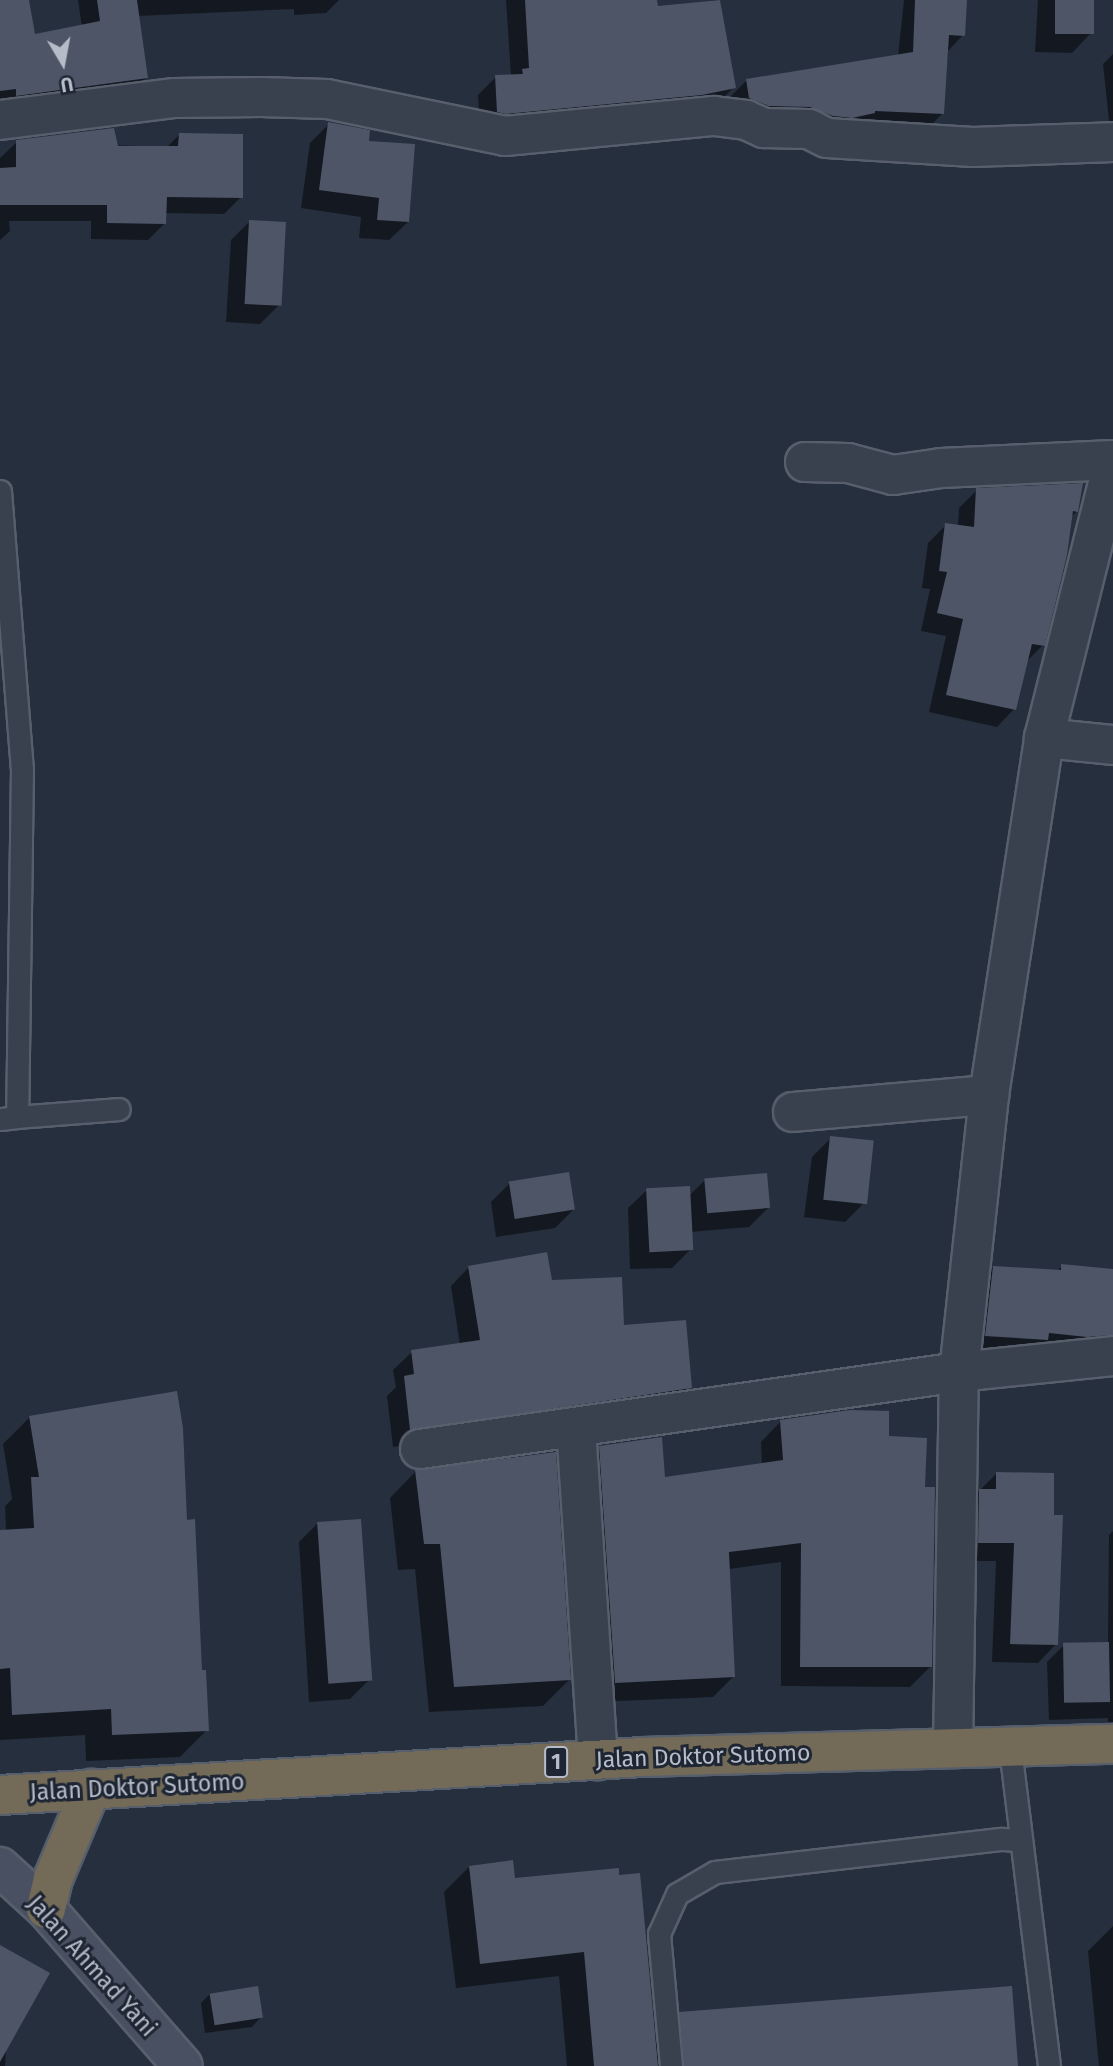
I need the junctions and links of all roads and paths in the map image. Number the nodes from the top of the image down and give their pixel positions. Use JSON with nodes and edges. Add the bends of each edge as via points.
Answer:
{"nodes":[{"id":1,"x":0,"y":120,"type":"edge"},
{"id":2,"x":1113,"y":142,"type":"edge"},
{"id":3,"x":1113,"y":461,"type":"edge"},
{"id":4,"x":805,"y":462,"type":"dead end"},
{"id":5,"x":0,"y":491,"type":"edge"},
{"id":6,"x":1044,"y":738,"type":"junction"},
{"id":7,"x":1113,"y":745,"type":"edge"},
{"id":8,"x":989,"y":1095,"type":"junction"},
{"id":9,"x":119,"y":1109,"type":"dead end"},
{"id":10,"x":793,"y":1112,"type":"dead end"},
{"id":11,"x":9,"y":1118,"type":"edge"},
{"id":12,"x":1113,"y":1356,"type":"edge"},
{"id":13,"x":959,"y":1372,"type":"junction"},
{"id":14,"x":576,"y":1428,"type":"junction"},
{"id":15,"x":421,"y":1449,"type":"dead end"},
{"id":16,"x":1113,"y":1744,"type":"edge"},
{"id":17,"x":953,"y":1748,"type":"junction"},
{"id":18,"x":1010,"y":1748,"type":"junction"},
{"id":19,"x":598,"y":1760,"type":"junction"},
{"id":20,"x":91,"y":1789,"type":"junction"},
{"id":21,"x":0,"y":1795,"type":"edge"},
{"id":22,"x":1020,"y":1840,"type":"junction"},
{"id":23,"x":0,"y":1867,"type":"edge"},
{"id":24,"x":46,"y":1909,"type":"junction"},
{"id":25,"x":183,"y":2066,"type":"edge"},
{"id":26,"x":671,"y":2066,"type":"edge"},
{"id":27,"x":1049,"y":2066,"type":"edge"}],
"edges":[{"from":1,"to":2,"type":"street","via":[[174,99],[261,96],[327,99],[505,136],[714,116],[746,120],[764,128],[809,129],[827,138],[973,147]]},
{"from":3,"to":4,"type":"street","via":[[941,468],[893,475],[848,463]]},
{"from":3,"to":6,"type":"street"},
{"from":5,"to":11,"type":"lane","via":[[22,768]]},
{"from":6,"to":7,"type":"street"},
{"from":6,"to":8,"type":"street"},
{"from":8,"to":10,"type":"street"},
{"from":8,"to":13,"type":"street"},
{"from":9,"to":11,"type":"lane"},
{"from":12,"to":13,"type":"street"},
{"from":13,"to":14,"type":"street"},
{"from":13,"to":17,"type":"street"},
{"from":14,"to":15,"type":"street"},
{"from":14,"to":19,"type":"street"},
{"from":16,"to":18,"type":"highway","name":"Jalan Doktor Sutomo","number":"1"},
{"from":17,"to":18,"type":"highway","name":"Jalan Doktor Sutomo","number":"1"},
{"from":17,"to":19,"type":"highway","name":"Jalan Doktor Sutomo","number":"1"},
{"from":18,"to":22,"type":"lane"},
{"from":19,"to":20,"type":"highway","name":"Jalan Doktor Sutomo","number":"1"},
{"from":20,"to":21,"type":"highway","name":"Jalan Doktor Sutomo","number":"1"},
{"from":20,"to":24,"type":"highway","via":[[58,1866]]},
{"from":22,"to":26,"type":"lane","via":[[715,1872],[677,1894],[659,1934]]},
{"from":22,"to":27,"type":"lane"},
{"from":23,"to":24,"type":"street","name":"Jalan Ahmad Yani"},
{"from":24,"to":25,"type":"street","name":"Jalan Ahmad Yani"}]}
